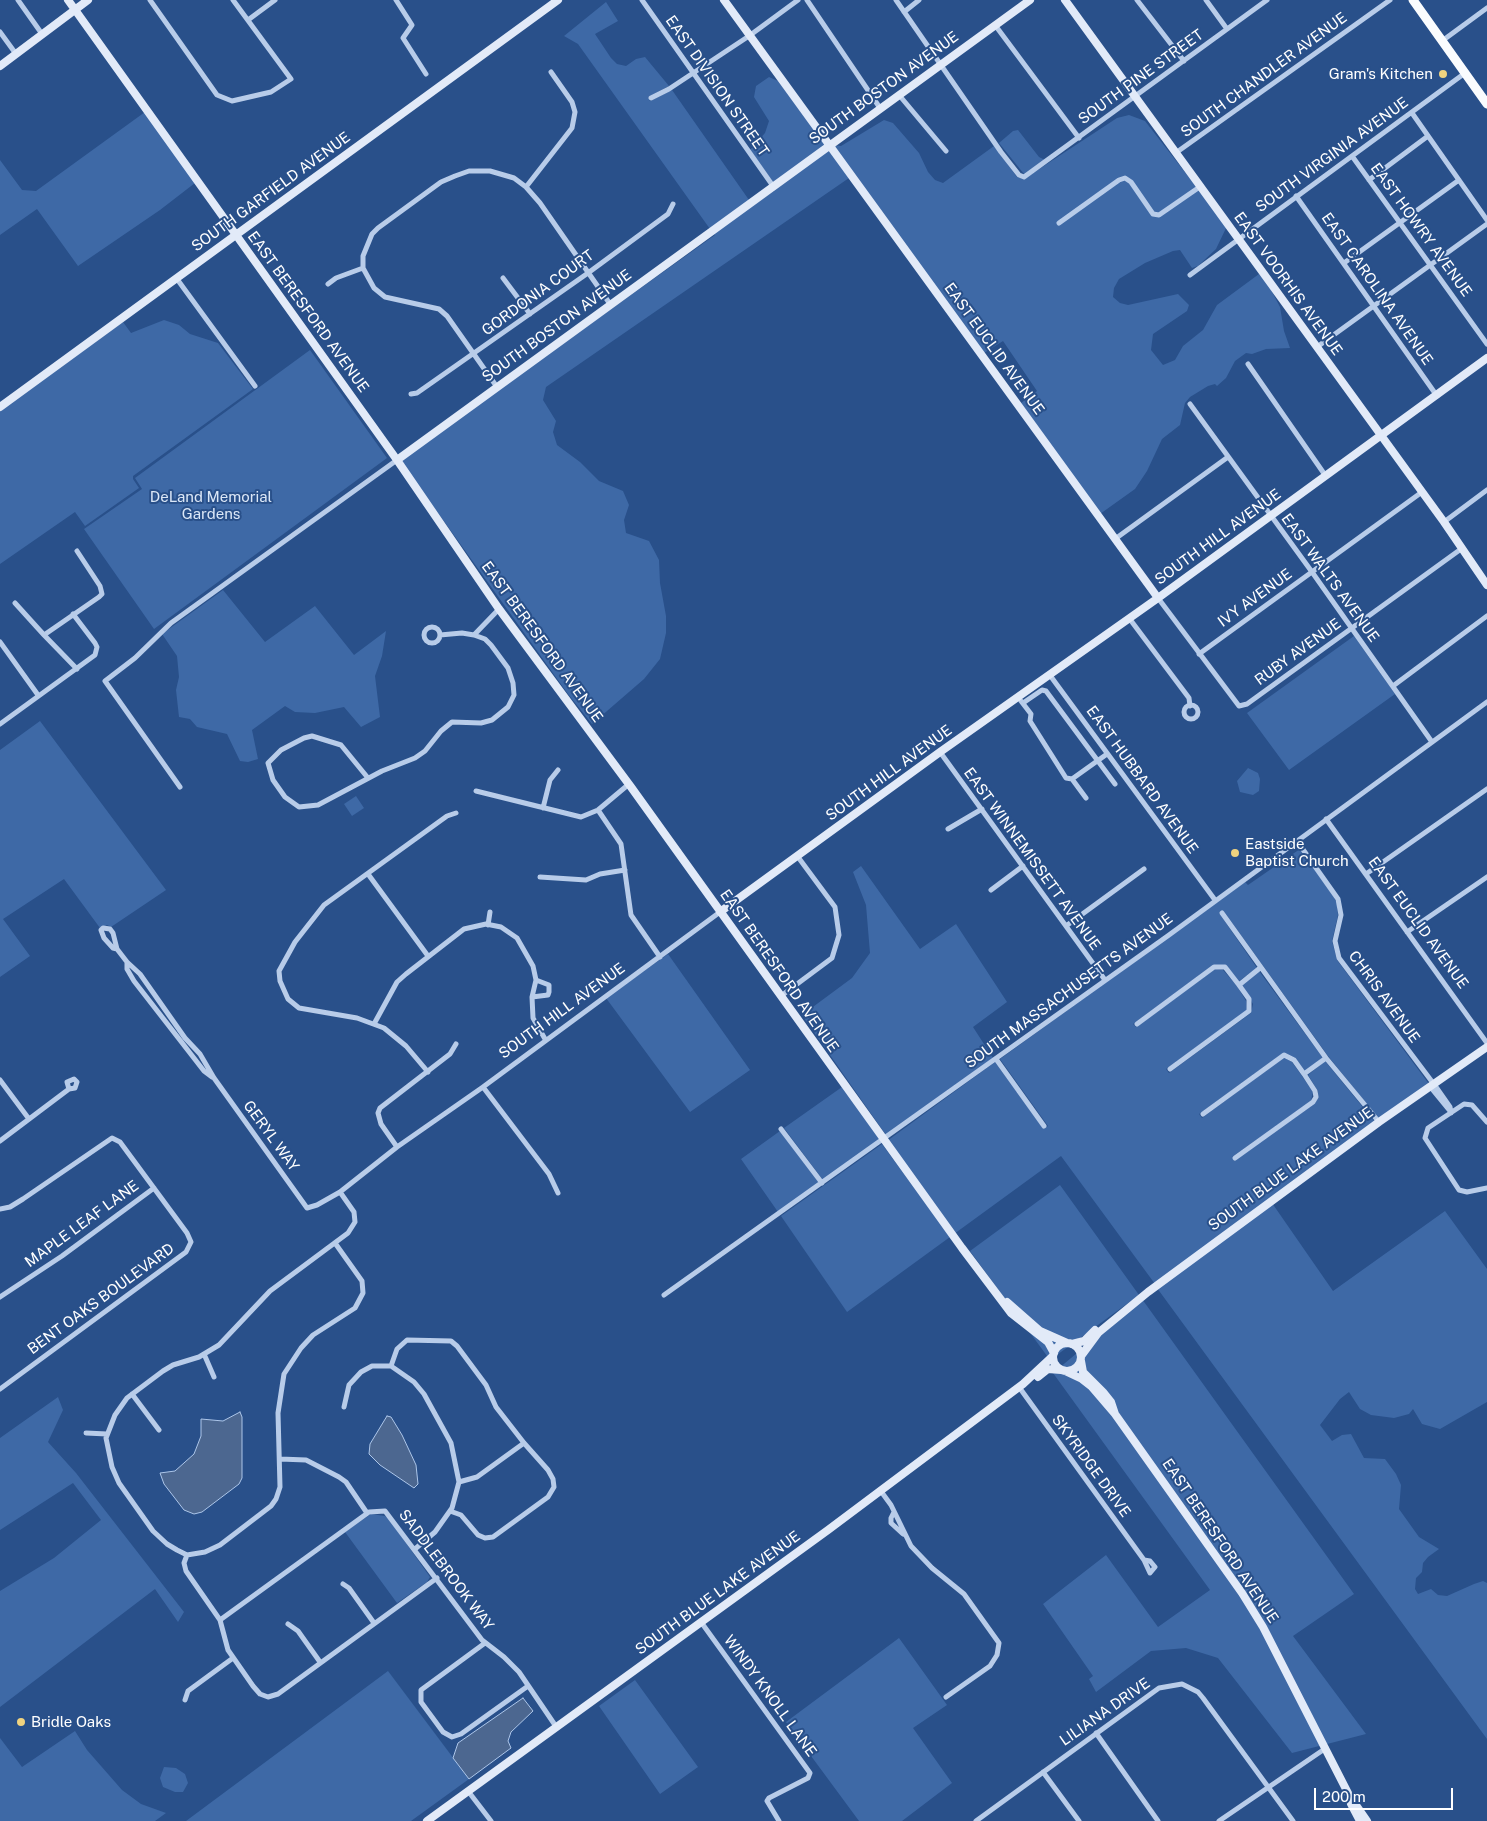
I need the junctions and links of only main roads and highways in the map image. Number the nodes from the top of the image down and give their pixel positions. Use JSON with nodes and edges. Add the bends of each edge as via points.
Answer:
{"nodes":[{"id":1,"x":1413,"y":0,"type":"edge"},
{"id":2,"x":1487,"y":104,"type":"edge"}],
"edges":[{"from":1,"to":2,"type":"main road"}]}
